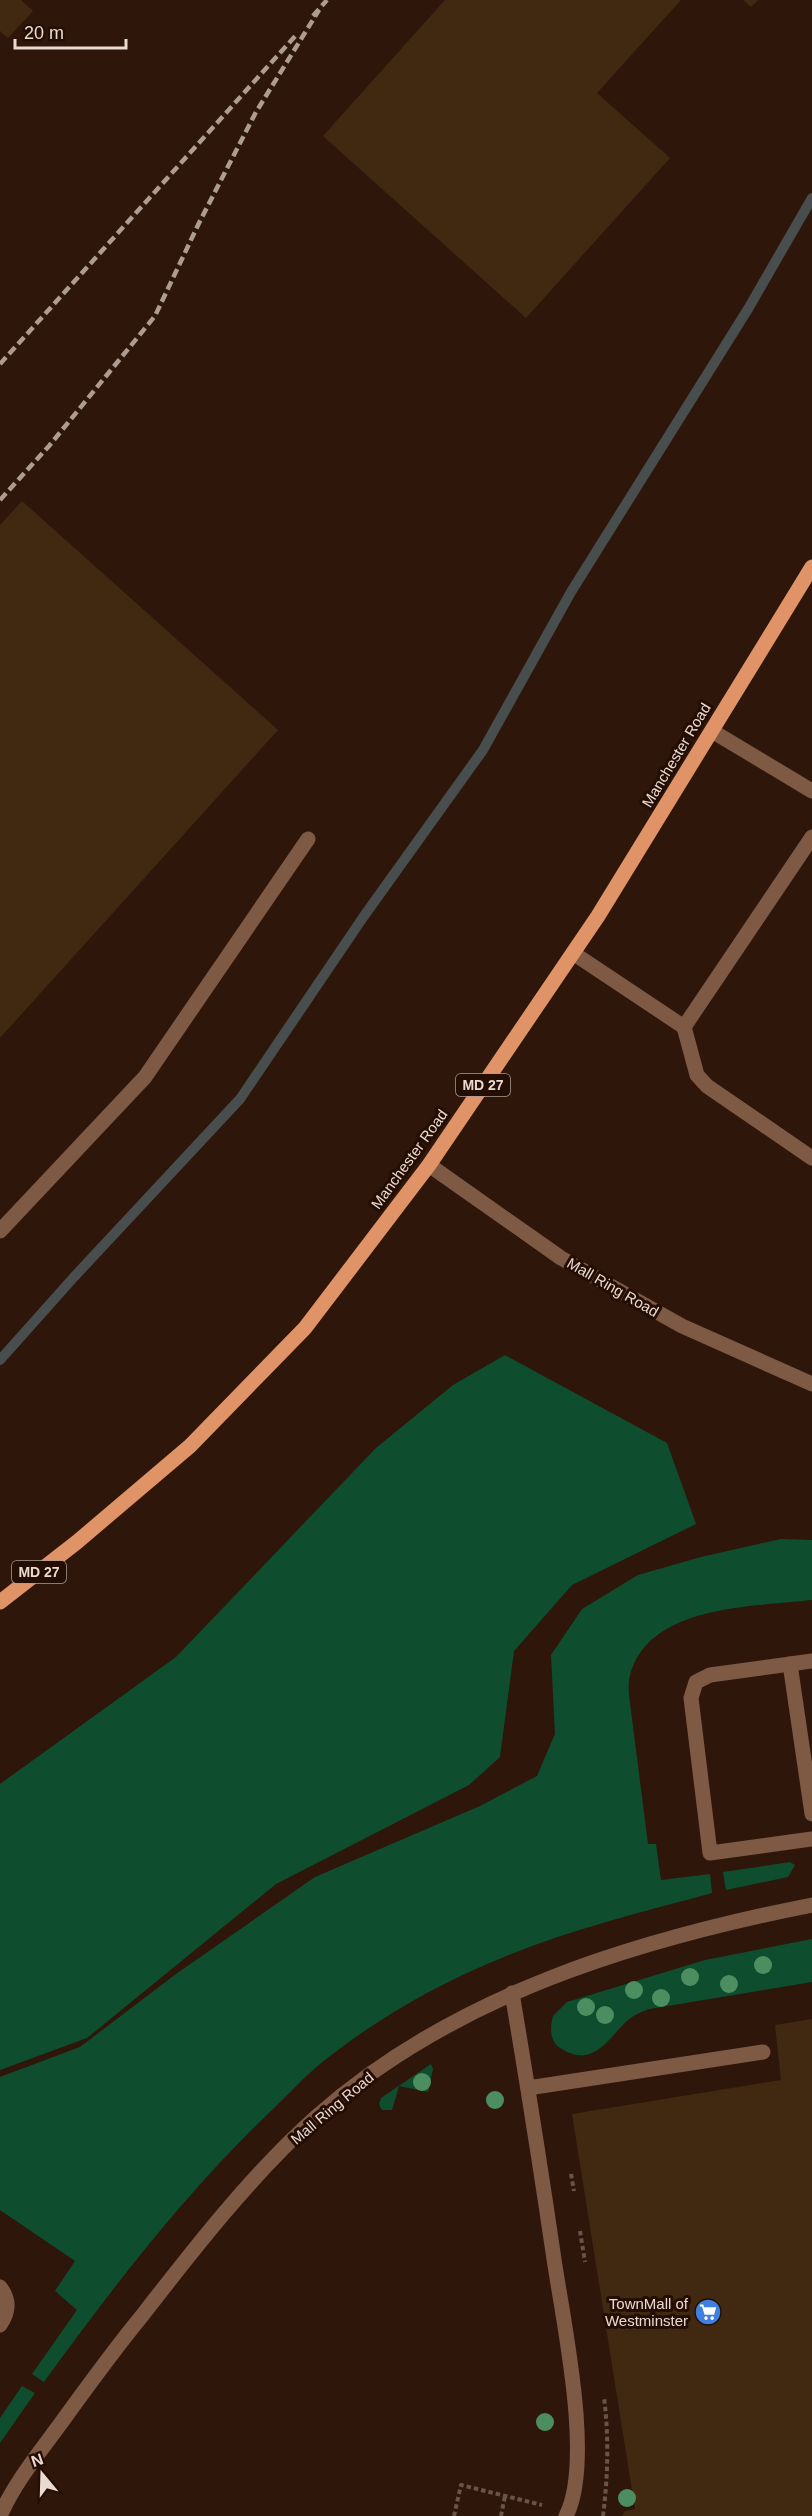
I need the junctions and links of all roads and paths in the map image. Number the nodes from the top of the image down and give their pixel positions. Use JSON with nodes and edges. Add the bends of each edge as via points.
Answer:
{"nodes":[{"id":1,"x":812,"y":567,"type":"edge"},
{"id":2,"x":712,"y":731,"type":"junction"},
{"id":3,"x":812,"y":791,"type":"edge"},
{"id":4,"x":812,"y":837,"type":"edge"},
{"id":5,"x":308,"y":839,"type":"dead end"},
{"id":6,"x":573,"y":953,"type":"junction"},
{"id":7,"x":684,"y":1028,"type":"junction"},
{"id":8,"x":812,"y":1158,"type":"edge"},
{"id":9,"x":429,"y":1165,"type":"junction"},
{"id":10,"x":0,"y":1231,"type":"edge"},
{"id":11,"x":812,"y":1384,"type":"edge"},
{"id":12,"x":0,"y":1602,"type":"edge"},
{"id":13,"x":812,"y":1660,"type":"edge"},
{"id":14,"x":790,"y":1664,"type":"junction"},
{"id":15,"x":812,"y":1814,"type":"edge"},
{"id":16,"x":812,"y":1839,"type":"edge"},
{"id":17,"x":812,"y":1905,"type":"edge"},
{"id":18,"x":512,"y":1993,"type":"junction"},
{"id":19,"x":763,"y":2052,"type":"dead end"},
{"id":20,"x":528,"y":2088,"type":"junction"},
{"id":21,"x":0,"y":2287,"type":"edge"},
{"id":22,"x":0,"y":2325,"type":"edge"},
{"id":23,"x":505,"y":2496,"type":"junction"},
{"id":24,"x":549,"y":2506,"type":"dead end"},
{"id":25,"x":2,"y":2508,"type":"edge"},
{"id":26,"x":454,"y":2516,"type":"edge"},
{"id":27,"x":501,"y":2516,"type":"edge"},
{"id":28,"x":566,"y":2516,"type":"edge"}],
"edges":[{"from":1,"to":2,"type":"main road","name":"Manchester Road","number":"MD 27"},
{"from":2,"to":3,"type":"street"},
{"from":2,"to":6,"type":"main road","name":"Manchester Road","number":"MD 27"},
{"from":4,"to":7,"type":"street"},
{"from":5,"to":10,"type":"street","via":[[145,1077]]},
{"from":6,"to":7,"type":"street"},
{"from":6,"to":9,"type":"main road","name":"Manchester Road","number":"MD 27"},
{"from":7,"to":8,"type":"street","via":[[697,1075],[706,1086]]},
{"from":9,"to":11,"type":"street","name":"Mall Ring Road","via":[[561,1258],[682,1326]]},
{"from":9,"to":12,"type":"main road","name":"Manchester Road","number":"MD 27","via":[[304,1328],[207,1429],[77,1542]]},
{"from":13,"to":14,"type":"street"},
{"from":14,"to":15,"type":"street"},
{"from":14,"to":16,"type":"street","via":[[710,1675],[696,1682],[692,1689],[710,1853]]},
{"from":17,"to":18,"type":"street","name":"Mall Ring Road","via":[[663,1939]]},
{"from":18,"to":20,"type":"street"},
{"from":18,"to":25,"type":"street","name":"Mall Ring Road","via":[[407,2048],[315,2118],[286,2147],[233,2204],[132,2327]]},
{"from":19,"to":20,"type":"street"},
{"from":20,"to":28,"type":"street","via":[[573,2388],[577,2466],[575,2491]]},
{"from":21,"to":22,"type":"street","via":[[8,2302]]},
{"from":23,"to":24,"type":"path"},
{"from":23,"to":26,"type":"path","via":[[461,2485]]},
{"from":23,"to":27,"type":"path"}]}
